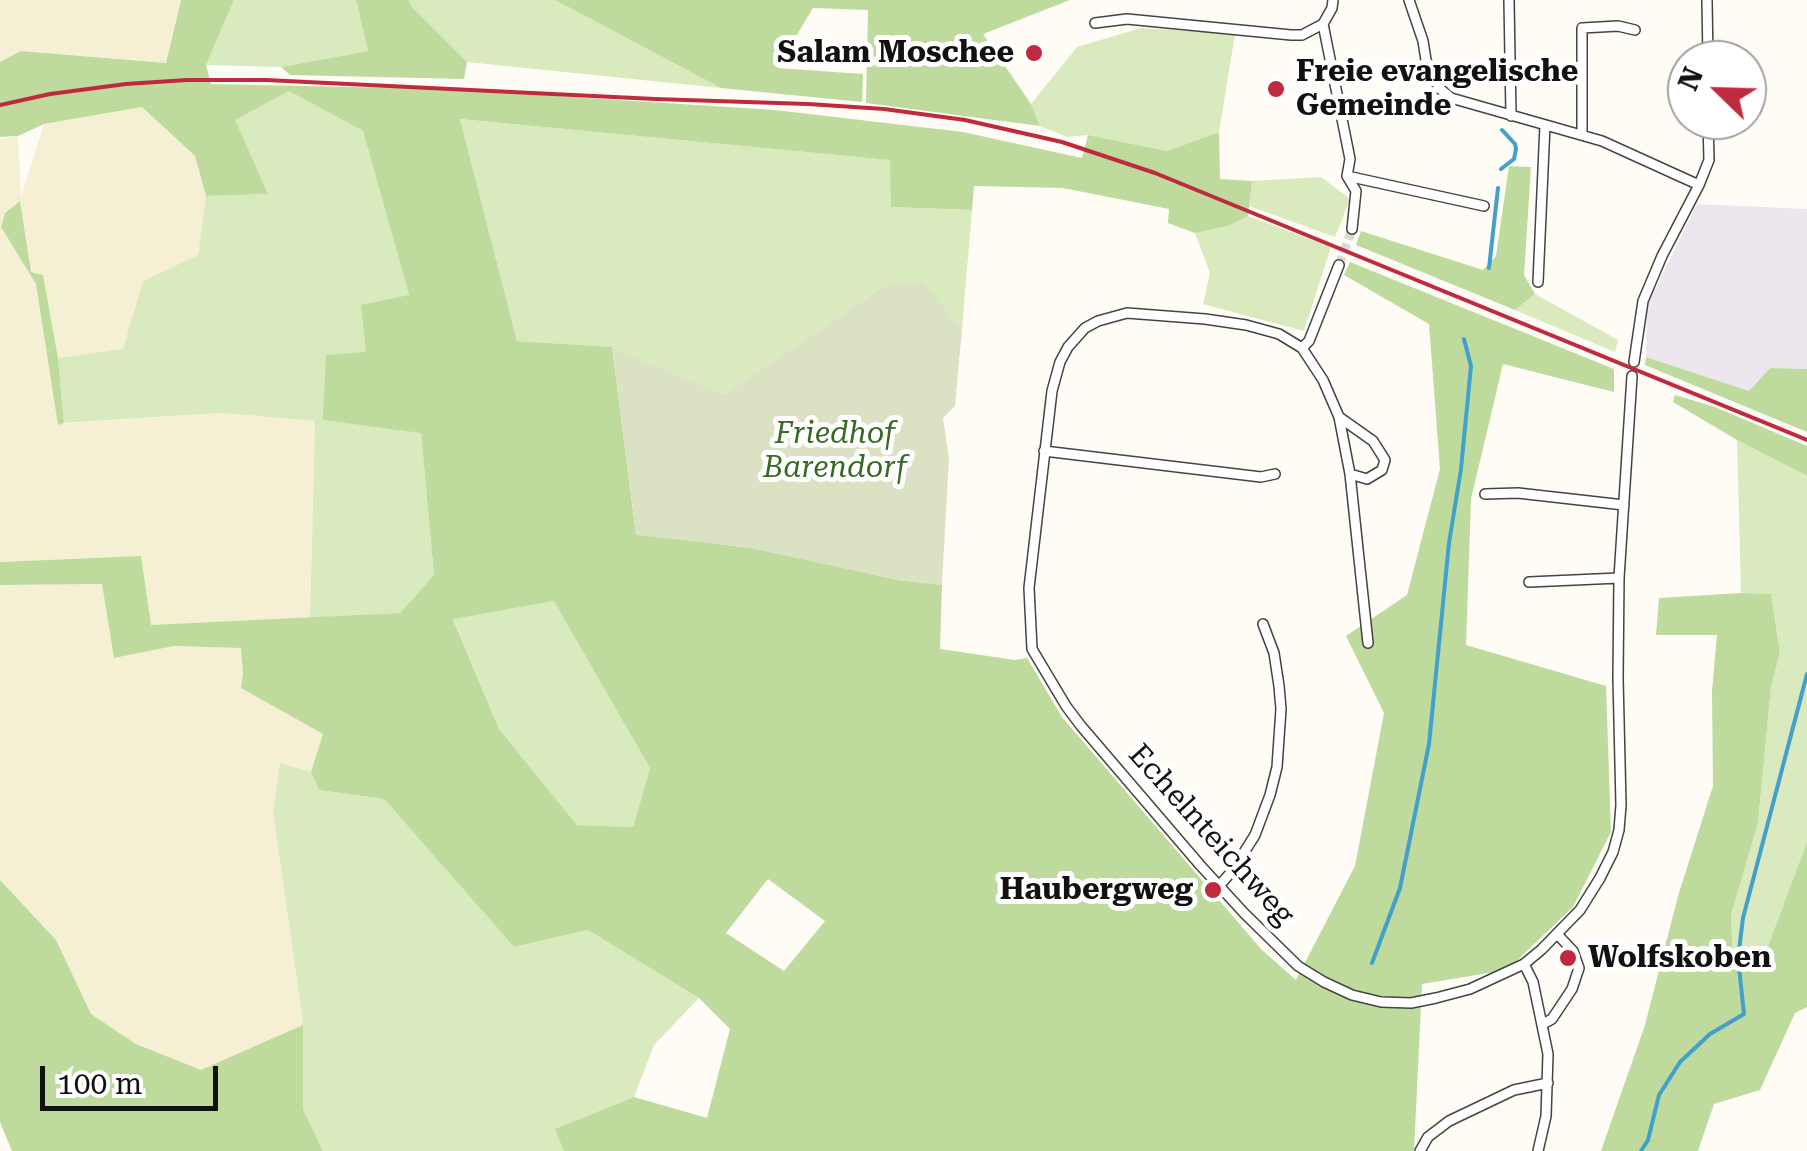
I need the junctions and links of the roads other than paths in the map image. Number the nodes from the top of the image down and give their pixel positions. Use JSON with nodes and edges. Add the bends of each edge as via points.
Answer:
{"nodes":[{"id":1,"x":1333,"y":0,"type":"edge"},
{"id":2,"x":1409,"y":0,"type":"edge"},
{"id":3,"x":1509,"y":0,"type":"edge"},
{"id":4,"x":1708,"y":0,"type":"edge"},
{"id":5,"x":1095,"y":23,"type":"dead end"},
{"id":6,"x":1322,"y":24,"type":"junction"},
{"id":7,"x":1635,"y":30,"type":"dead end"},
{"id":8,"x":1708,"y":40,"type":"edge"},
{"id":9,"x":1511,"y":116,"type":"junction"},
{"id":10,"x":1545,"y":125,"type":"junction"},
{"id":11,"x":1582,"y":134,"type":"junction"},
{"id":12,"x":1708,"y":140,"type":"edge"},
{"id":13,"x":1347,"y":176,"type":"junction"},
{"id":14,"x":1699,"y":185,"type":"junction"},
{"id":15,"x":1484,"y":206,"type":"dead end"},
{"id":16,"x":1352,"y":229,"type":"tunnel mouth"},
{"id":17,"x":1338,"y":264,"type":"tunnel mouth"},
{"id":18,"x":1538,"y":282,"type":"dead end"},
{"id":19,"x":1302,"y":348,"type":"junction"},
{"id":20,"x":1634,"y":362,"type":"dead end"},
{"id":21,"x":1632,"y":376,"type":"dead end"},
{"id":22,"x":1339,"y":417,"type":"junction"},
{"id":23,"x":1044,"y":451,"type":"junction"},
{"id":24,"x":1275,"y":474,"type":"dead end"},
{"id":25,"x":1350,"y":474,"type":"junction"},
{"id":26,"x":1485,"y":494,"type":"dead end"},
{"id":27,"x":1624,"y":505,"type":"junction"},
{"id":28,"x":1619,"y":578,"type":"junction"},
{"id":29,"x":1530,"y":582,"type":"dead end"},
{"id":30,"x":1263,"y":624,"type":"dead end"},
{"id":31,"x":1368,"y":643,"type":"dead end"},
{"id":32,"x":1218,"y":886,"type":"junction"},
{"id":33,"x":1557,"y":934,"type":"junction"},
{"id":34,"x":1524,"y":964,"type":"junction"},
{"id":35,"x":1543,"y":1024,"type":"junction"},
{"id":36,"x":1548,"y":1083,"type":"junction"},
{"id":37,"x":1420,"y":1151,"type":"edge"},
{"id":38,"x":1538,"y":1151,"type":"edge"}],
"edges":[{"from":1,"to":6,"type":"street"},
{"from":2,"to":9,"type":"street","via":[[1439,88],[1450,98]]},
{"from":3,"to":9,"type":"street"},
{"from":4,"to":8,"type":"street"},
{"from":5,"to":6,"type":"street","via":[[1127,19],[1291,35]]},
{"from":6,"to":13,"type":"street","via":[[1350,159]]},
{"from":7,"to":11,"type":"street","via":[[1582,28]]},
{"from":9,"to":10,"type":"street"},
{"from":10,"to":11,"type":"street"},
{"from":10,"to":18,"type":"street"},
{"from":11,"to":14,"type":"street"},
{"from":12,"to":14,"type":"street"},
{"from":13,"to":15,"type":"street"},
{"from":13,"to":16,"type":"street","via":[[1356,191]]},
{"from":14,"to":20,"type":"street","via":[[1643,301]]},
{"from":17,"to":19,"type":"street"},
{"from":19,"to":22,"type":"street"},
{"from":19,"to":23,"type":"street","name":"Echelnteichweg","via":[[1279,334],[1205,319],[1126,314],[1098,321],[1068,346],[1060,362]]},
{"from":21,"to":27,"type":"street","name":"Echelnteichweg"},
{"from":22,"to":25,"type":"street"},
{"from":22,"to":25,"type":"street","via":[[1374,441],[1384,460],[1382,470],[1367,479]]},
{"from":23,"to":24,"type":"street"},
{"from":23,"to":32,"type":"street","name":"Echelnteichweg","via":[[1029,588],[1032,649],[1082,726]]},
{"from":25,"to":31,"type":"street"},
{"from":26,"to":27,"type":"street"},
{"from":27,"to":28,"type":"street","name":"Echelnteichweg"},
{"from":28,"to":29,"type":"street"},
{"from":28,"to":33,"type":"street","name":"Echelnteichweg","via":[[1619,830],[1600,878]]},
{"from":30,"to":32,"type":"street","via":[[1279,686],[1277,767],[1255,835]]},
{"from":32,"to":34,"type":"street","name":"Echelnteichweg","via":[[1298,966],[1352,996],[1411,1003],[1470,989]]},
{"from":33,"to":34,"type":"street","name":"Echelnteichweg"},
{"from":33,"to":35,"type":"street","via":[[1579,968]]},
{"from":34,"to":35,"type":"street"},
{"from":35,"to":36,"type":"street"},
{"from":36,"to":37,"type":"street","via":[[1514,1090],[1449,1121]]},
{"from":36,"to":38,"type":"street"}]}
